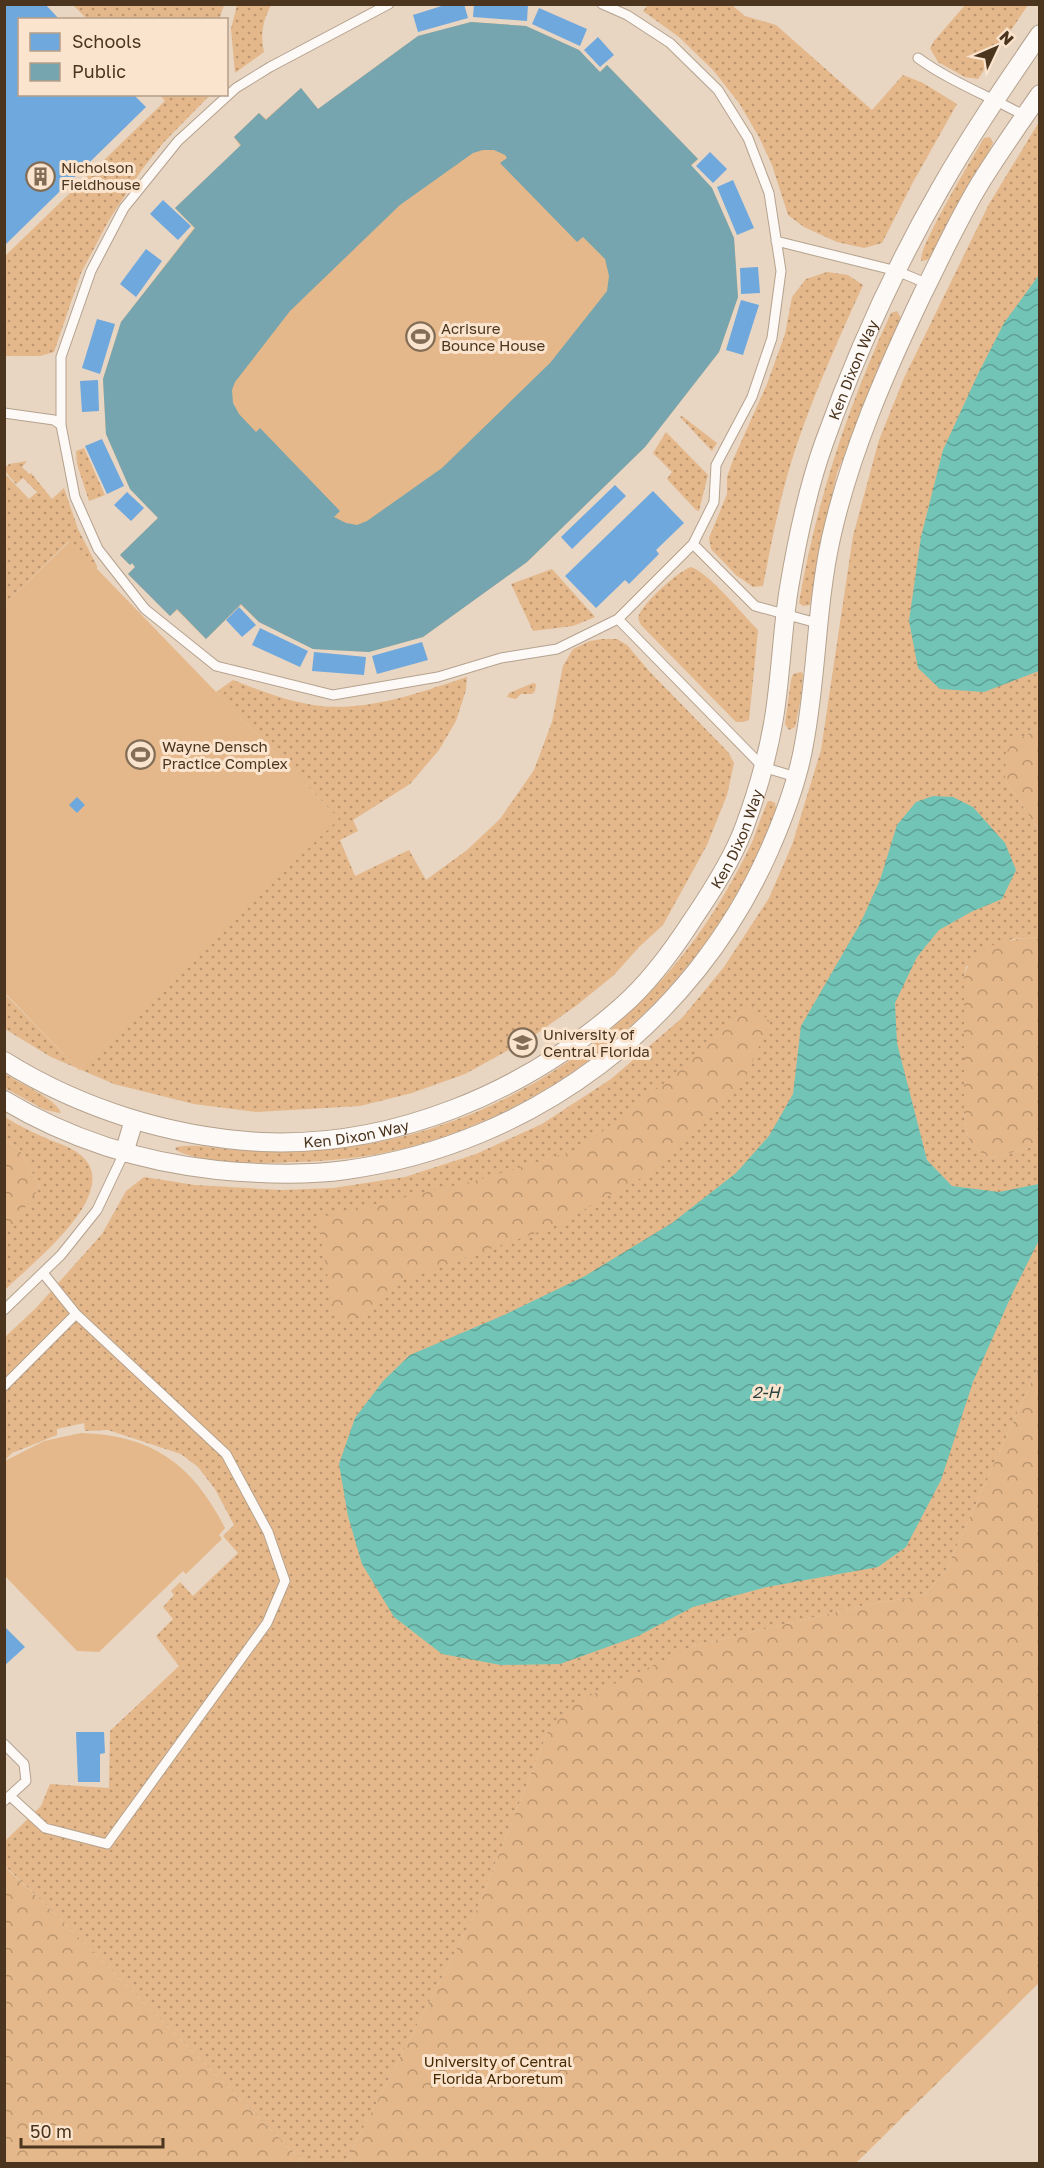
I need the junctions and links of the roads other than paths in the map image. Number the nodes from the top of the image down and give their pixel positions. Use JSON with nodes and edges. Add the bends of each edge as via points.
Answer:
{"nodes":[{"id":1,"x":389,"y":4,"type":"edge"},
{"id":2,"x":602,"y":4,"type":"edge"},
{"id":3,"x":1040,"y":34,"type":"edge"},
{"id":4,"x":918,"y":58,"type":"dead end"},
{"id":5,"x":1040,"y":94,"type":"edge"},
{"id":6,"x":228,"y":95,"type":"edge"},
{"id":7,"x":227,"y":96,"type":"edge"},
{"id":8,"x":995,"y":99,"type":"junction"},
{"id":9,"x":1025,"y":116,"type":"junction"},
{"id":10,"x":776,"y":241,"type":"junction"},
{"id":11,"x":897,"y":271,"type":"junction"},
{"id":12,"x":928,"y":284,"type":"junction"},
{"id":13,"x":4,"y":413,"type":"edge"},
{"id":14,"x":61,"y":425,"type":"junction"},
{"id":15,"x":693,"y":544,"type":"junction"},
{"id":16,"x":786,"y":616,"type":"junction"},
{"id":17,"x":618,"y":619,"type":"junction"},
{"id":18,"x":817,"y":623,"type":"junction"},
{"id":19,"x":764,"y":767,"type":"junction"},
{"id":20,"x":796,"y":777,"type":"junction"},
{"id":21,"x":4,"y":1061,"type":"edge"},
{"id":22,"x":4,"y":1101,"type":"edge"},
{"id":23,"x":134,"y":1120,"type":"junction"},
{"id":24,"x":124,"y":1153,"type":"junction"},
{"id":25,"x":43,"y":1273,"type":"junction"},
{"id":26,"x":4,"y":1310,"type":"edge"},
{"id":27,"x":76,"y":1314,"type":"junction"},
{"id":28,"x":4,"y":1386,"type":"edge"},
{"id":29,"x":4,"y":1744,"type":"edge"},
{"id":30,"x":7,"y":1798,"type":"edge"}],
"edges":[{"from":1,"to":6,"type":"lane","via":[[270,67]]},
{"from":2,"to":10,"type":"lane","via":[[670,43],[718,90],[748,138],[769,193]]},
{"from":3,"to":8,"type":"street","name":"Ken Dixon Way"},
{"from":4,"to":8,"type":"lane","via":[[974,92]]},
{"from":5,"to":9,"type":"street","name":"Ken Dixon Way"},
{"from":7,"to":14,"type":"lane","via":[[178,141],[124,208],[91,271],[61,357]]},
{"from":8,"to":9,"type":"lane"},
{"from":8,"to":11,"type":"street","name":"Ken Dixon Way","via":[[940,188]]},
{"from":9,"to":12,"type":"street","name":"Ken Dixon Way","via":[[981,182]]},
{"from":10,"to":11,"type":"lane"},
{"from":10,"to":15,"type":"lane","via":[[781,272],[772,339],[752,397],[716,465],[714,502]]},
{"from":11,"to":12,"type":"lane"},
{"from":11,"to":16,"type":"street","name":"Ken Dixon Way","via":[[822,447],[804,510]]},
{"from":12,"to":18,"type":"street","name":"Ken Dixon Way","via":[[877,394],[850,466],[831,537]]},
{"from":13,"to":14,"type":"lane","via":[[54,420]]},
{"from":14,"to":17,"type":"lane","via":[[75,497],[98,549],[145,609],[216,666],[333,695],[438,677],[501,658],[557,649]]},
{"from":15,"to":16,"type":"lane","via":[[754,606]]},
{"from":15,"to":17,"type":"lane"},
{"from":16,"to":18,"type":"lane"},
{"from":16,"to":19,"type":"street","name":"Ken Dixon Way","via":[[774,721]]},
{"from":17,"to":19,"type":"lane"},
{"from":18,"to":20,"type":"street","name":"Ken Dixon Way","via":[[806,735]]},
{"from":19,"to":20,"type":"lane"},
{"from":19,"to":23,"type":"street","name":"Ken Dixon Way","via":[[743,831],[673,950],[623,1005],[572,1045],[513,1083],[452,1109],[385,1130],[318,1140],[261,1142],[195,1134]]},
{"from":20,"to":24,"type":"street","name":"Ken Dixon Way","via":[[770,850],[713,949],[678,994],[641,1032],[544,1103],[448,1146],[390,1163],[343,1171],[239,1172],[180,1166]]},
{"from":21,"to":23,"type":"street","name":"Ken Dixon Way","via":[[83,1103]]},
{"from":22,"to":24,"type":"street","name":"Ken Dixon Way","via":[[62,1131]]},
{"from":23,"to":24,"type":"street"},
{"from":24,"to":25,"type":"lane","via":[[97,1210]]},
{"from":25,"to":26,"type":"lane"},
{"from":25,"to":27,"type":"lane"},
{"from":27,"to":28,"type":"lane"},
{"from":27,"to":30,"type":"lane","via":[[226,1454],[268,1532],[285,1581],[267,1623],[107,1844],[45,1828]]},
{"from":29,"to":30,"type":"lane","via":[[24,1764],[26,1781]]}]}
